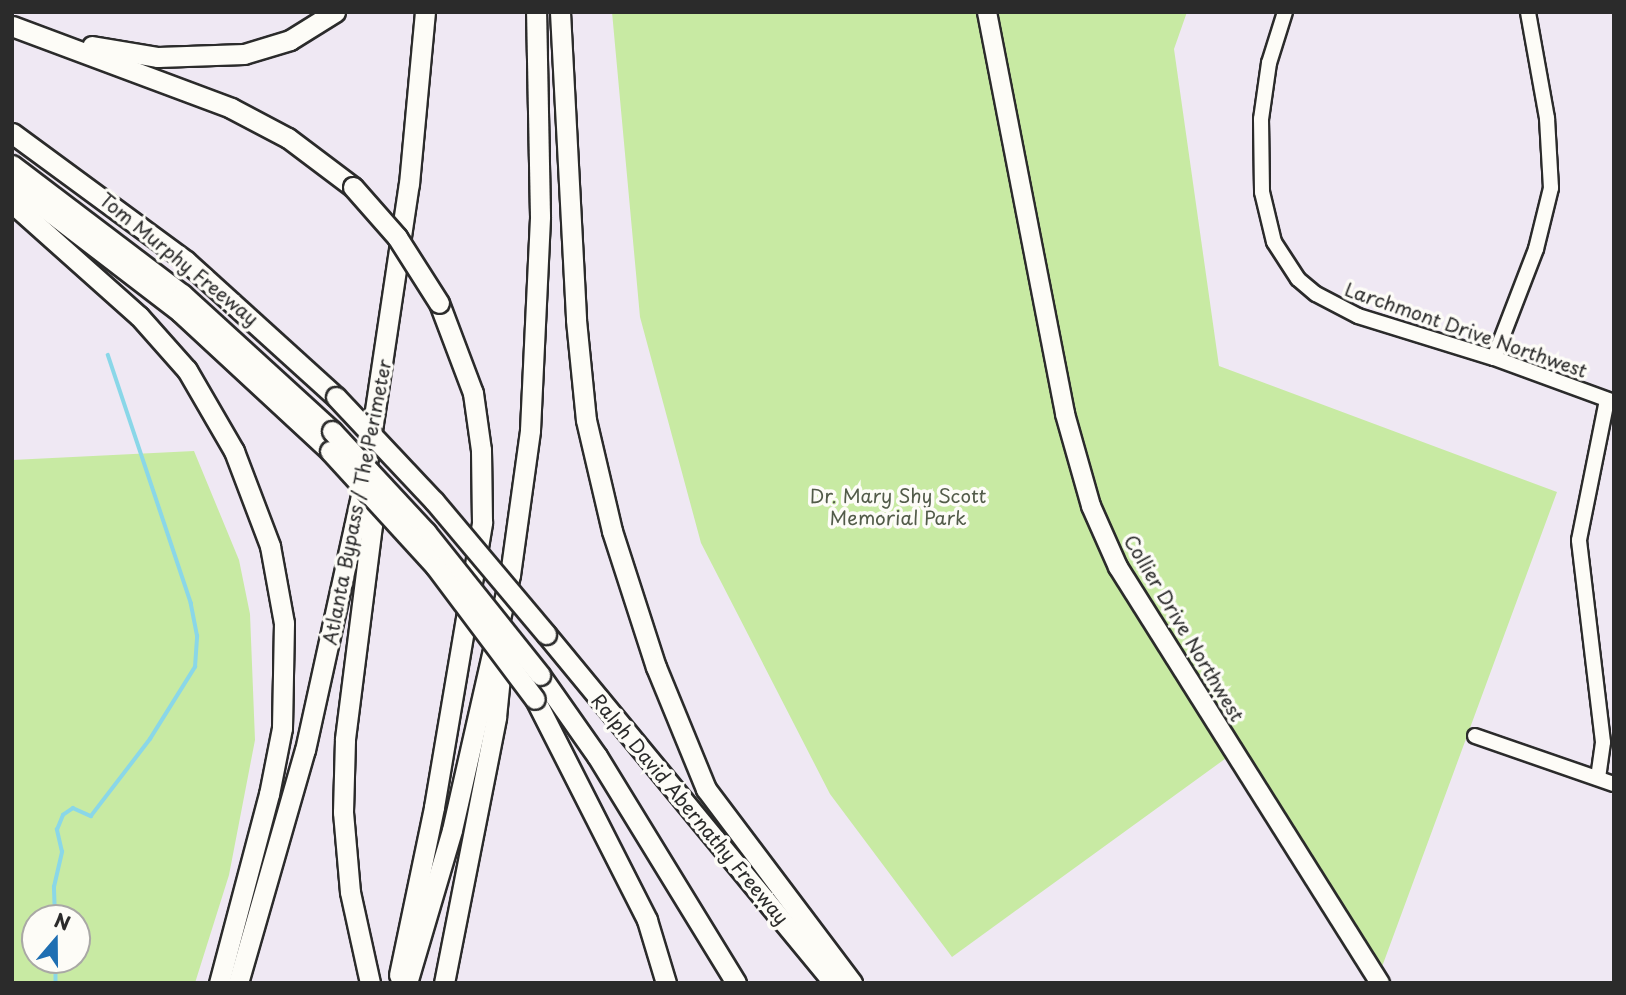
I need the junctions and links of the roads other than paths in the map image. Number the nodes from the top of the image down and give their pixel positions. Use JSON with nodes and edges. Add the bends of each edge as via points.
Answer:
{"nodes":[{"id":1,"x":335,"y":12,"type":"edge"},
{"id":2,"x":425,"y":12,"type":"edge"},
{"id":3,"x":536,"y":12,"type":"edge"},
{"id":4,"x":560,"y":12,"type":"edge"},
{"id":5,"x":986,"y":12,"type":"edge"},
{"id":6,"x":1285,"y":12,"type":"edge"},
{"id":7,"x":1528,"y":12,"type":"edge"},
{"id":8,"x":12,"y":26,"type":"edge"},
{"id":9,"x":12,"y":133,"type":"edge"},
{"id":10,"x":12,"y":165,"type":"edge"},
{"id":11,"x":12,"y":183,"type":"edge"},
{"id":12,"x":12,"y":203,"type":"edge"},
{"id":13,"x":1494,"y":358,"type":"junction"},
{"id":14,"x":1611,"y":401,"type":"edge"},
{"id":15,"x":331,"y":441,"type":"junction"},
{"id":16,"x":365,"y":477,"type":"junction"},
{"id":17,"x":510,"y":575,"type":"junction"},
{"id":18,"x":546,"y":634,"type":"joint"},
{"id":19,"x":1475,"y":736,"type":"dead end"},
{"id":20,"x":1598,"y":778,"type":"junction"},
{"id":21,"x":1614,"y":784,"type":"edge"},
{"id":22,"x":369,"y":982,"type":"edge"},
{"id":23,"x":219,"y":983,"type":"edge"},
{"id":24,"x":238,"y":983,"type":"edge"},
{"id":25,"x":398,"y":983,"type":"edge"},
{"id":26,"x":407,"y":983,"type":"edge"},
{"id":27,"x":444,"y":983,"type":"edge"},
{"id":28,"x":666,"y":983,"type":"edge"},
{"id":29,"x":736,"y":983,"type":"edge"},
{"id":30,"x":834,"y":983,"type":"edge"},
{"id":31,"x":852,"y":983,"type":"edge"},
{"id":32,"x":1380,"y":983,"type":"edge"}],
"edges":[{"from":1,"to":8,"type":"highway","via":[[269,48],[218,57],[128,53]]},
{"from":2,"to":16,"type":"highway","name":"Atlanta Bypass / The Perimeter","via":[[409,184]]},
{"from":3,"to":17,"type":"highway","via":[[537,313],[530,430]]},
{"from":4,"to":31,"type":"highway","via":[[576,320],[588,433],[612,531],[656,667],[706,789]]},
{"from":5,"to":32,"type":"main road","name":"Collier Drive Northwest","via":[[1065,414],[1091,506],[1118,567]]},
{"from":6,"to":13,"type":"street","name":"Larchmont Drive Northwest","via":[[1269,63],[1261,119],[1262,192],[1267,220],[1283,259],[1298,279],[1334,306]]},
{"from":7,"to":13,"type":"street","via":[[1547,118],[1551,188],[1536,249]]},
{"from":8,"to":25,"type":"highway","bridge":true,"via":[[231,108],[288,138],[353,187],[397,237],[439,303],[473,393],[481,450],[482,522],[435,807]]},
{"from":9,"to":18,"type":"highway","name":"Tom Murphy Freeway","bridge":true,"via":[[186,261],[335,397],[434,501]]},
{"from":10,"to":15,"type":"highway","name":"Tom Murphy Freeway","via":[[182,294]]},
{"from":11,"to":15,"type":"highway","via":[[180,312]]},
{"from":12,"to":23,"type":"highway","via":[[100,279],[187,370],[234,451],[271,546],[284,623],[282,728]]},
{"from":13,"to":14,"type":"street","name":"Larchmont Drive Northwest"},
{"from":14,"to":20,"type":"street","via":[[1579,540],[1603,742]]},
{"from":15,"to":28,"type":"highway","bridge":true,"via":[[435,566],[535,699],[647,920]]},
{"from":15,"to":29,"type":"highway","bridge":true,"via":[[426,532],[540,676],[597,756]]},
{"from":16,"to":22,"type":"highway","via":[[372,525],[345,740],[343,811],[350,892]]},
{"from":16,"to":24,"type":"highway","name":"Atlanta Bypass / The Perimeter","via":[[305,750]]},
{"from":17,"to":26,"type":"highway","via":[[453,830]]},
{"from":17,"to":27,"type":"highway","via":[[496,717]]},
{"from":18,"to":30,"type":"highway","name":"Ralph David Abernathy Freeway"},
{"from":19,"to":20,"type":"street"},
{"from":20,"to":21,"type":"street"}]}
